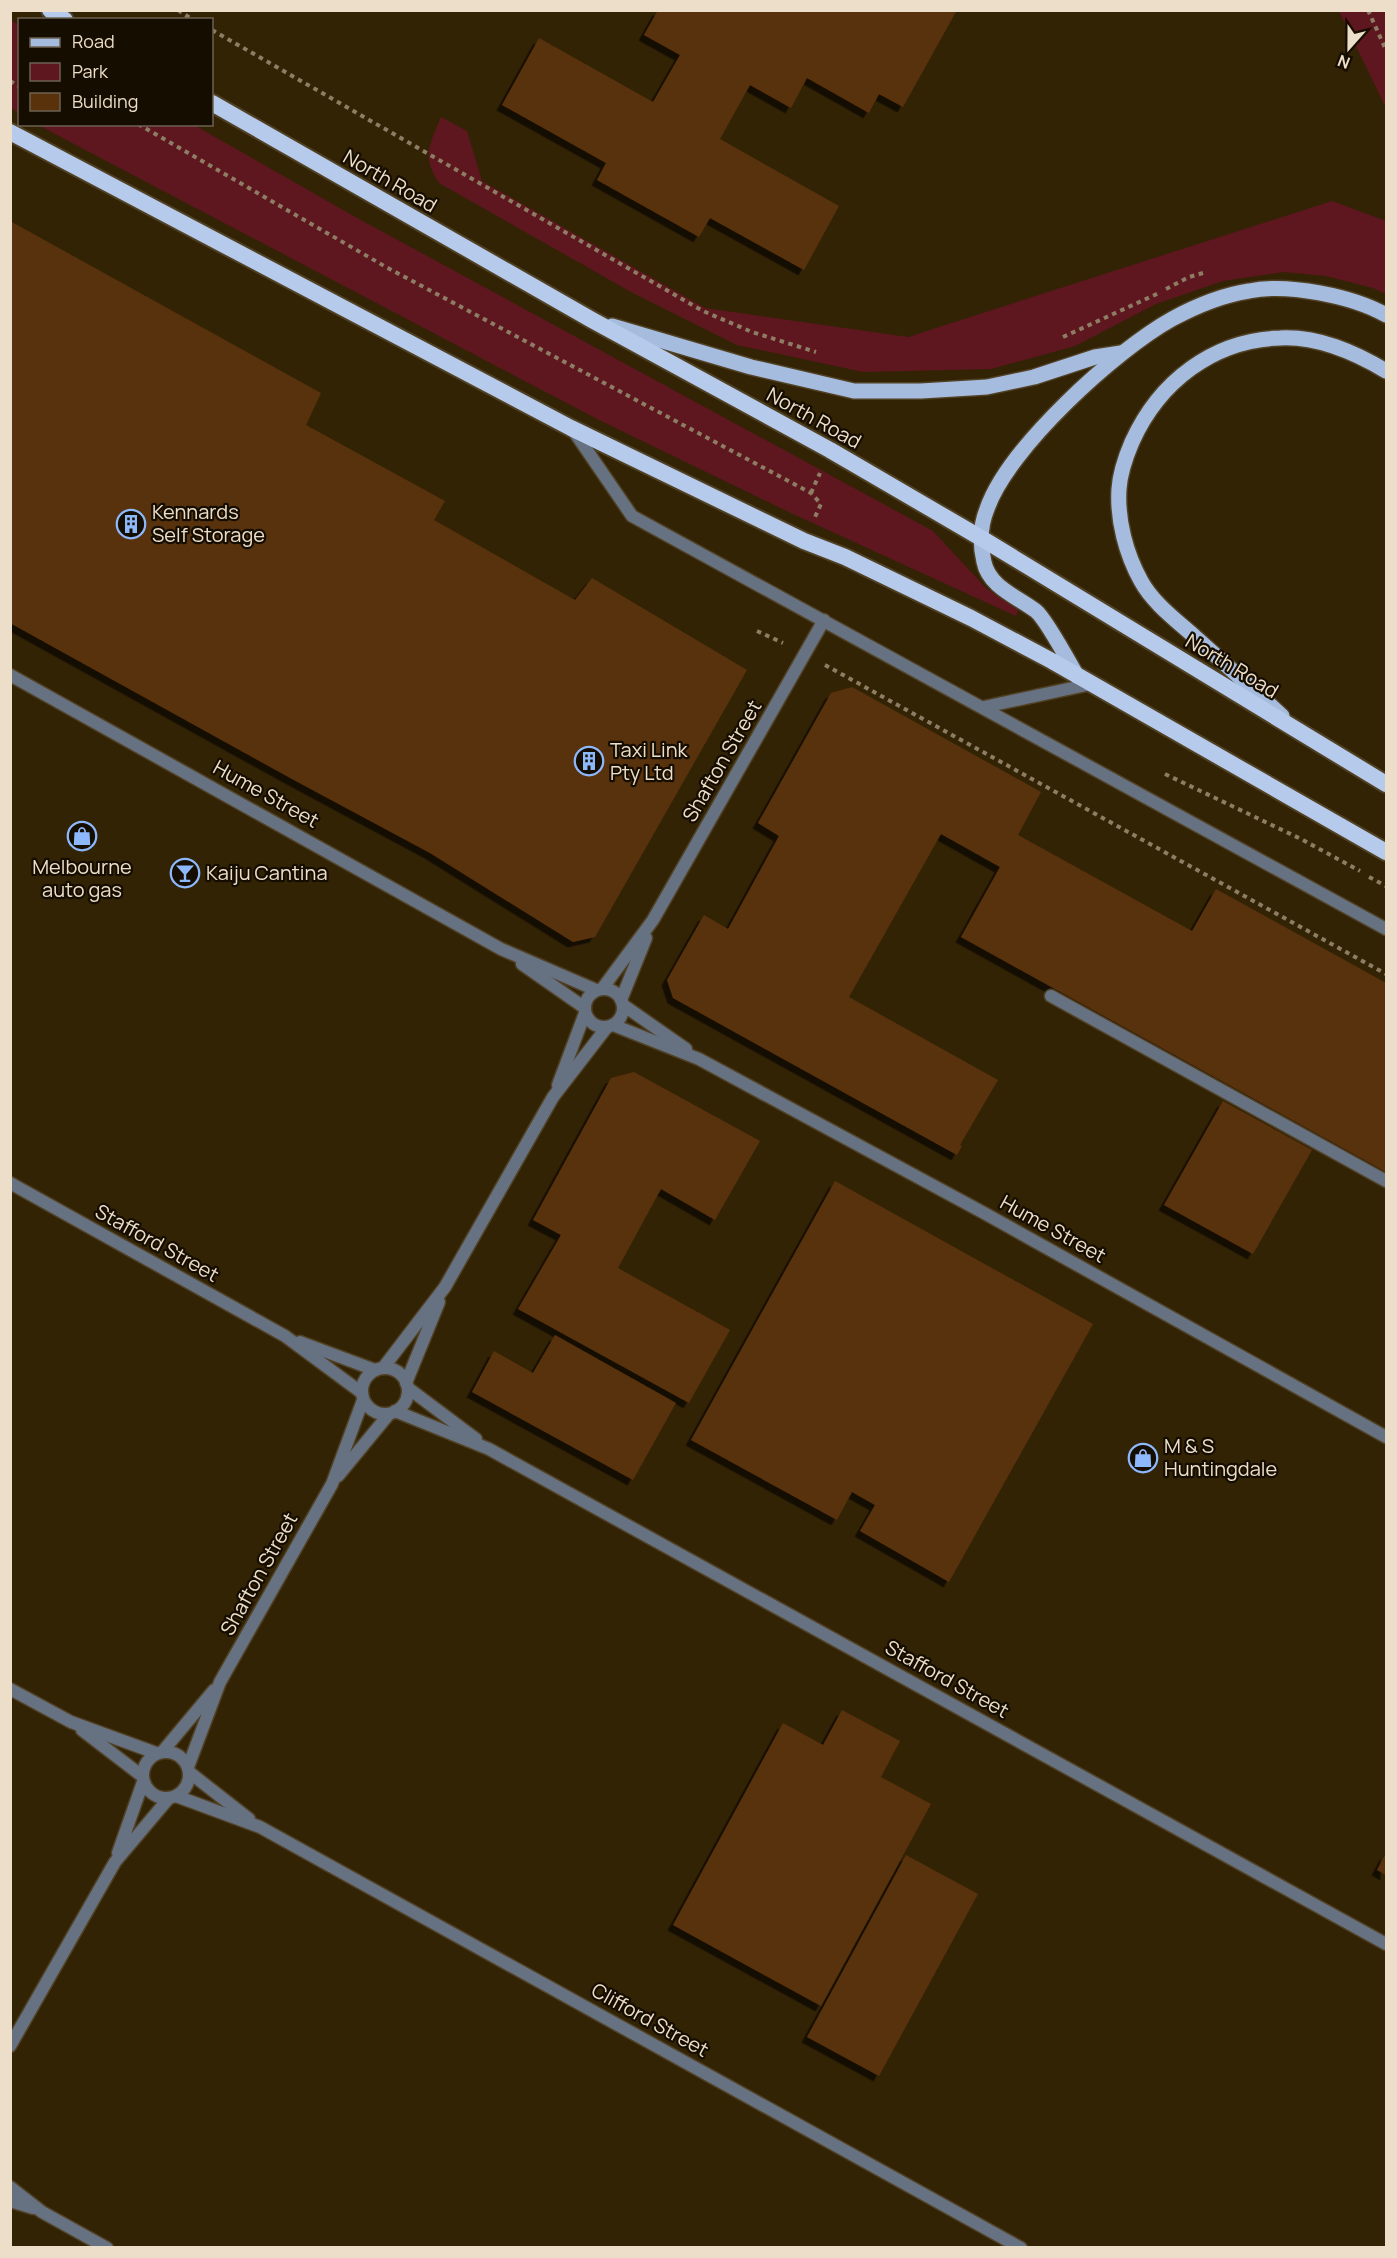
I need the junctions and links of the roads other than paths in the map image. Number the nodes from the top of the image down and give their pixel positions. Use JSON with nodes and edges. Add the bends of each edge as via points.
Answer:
{"nodes":[{"id":1,"x":213,"y":104,"type":"edge"},
{"id":2,"x":10,"y":132,"type":"edge"},
{"id":3,"x":1386,"y":315,"type":"edge"},
{"id":4,"x":592,"y":320,"type":"junction"},
{"id":5,"x":1121,"y":353,"type":"junction"},
{"id":6,"x":1386,"y":371,"type":"edge"},
{"id":7,"x":571,"y":428,"type":"junction"},
{"id":8,"x":981,"y":538,"type":"junction"},
{"id":9,"x":824,"y":620,"type":"junction"},
{"id":10,"x":10,"y":675,"type":"edge"},
{"id":11,"x":1084,"y":680,"type":"junction"},
{"id":12,"x":984,"y":707,"type":"junction"},
{"id":13,"x":1298,"y":730,"type":"junction"},
{"id":14,"x":1386,"y":784,"type":"edge"},
{"id":15,"x":1386,"y":852,"type":"edge"},
{"id":16,"x":653,"y":920,"type":"junction"},
{"id":17,"x":1386,"y":929,"type":"edge"},
{"id":18,"x":501,"y":949,"type":"junction"},
{"id":19,"x":599,"y":990,"type":"junction"},
{"id":20,"x":1052,"y":996,"type":"dead end"},
{"id":21,"x":622,"y":1002,"type":"junction"},
{"id":22,"x":585,"y":1011,"type":"junction"},
{"id":23,"x":610,"y":1026,"type":"junction"},
{"id":24,"x":699,"y":1059,"type":"junction"},
{"id":25,"x":553,"y":1097,"type":"junction"},
{"id":26,"x":1386,"y":1180,"type":"edge"},
{"id":27,"x":10,"y":1184,"type":"edge"},
{"id":28,"x":445,"y":1287,"type":"junction"},
{"id":29,"x":285,"y":1336,"type":"junction"},
{"id":30,"x":379,"y":1369,"type":"junction"},
{"id":31,"x":407,"y":1385,"type":"junction"},
{"id":32,"x":362,"y":1396,"type":"junction"},
{"id":33,"x":392,"y":1413,"type":"junction"},
{"id":34,"x":1386,"y":1437,"type":"edge"},
{"id":35,"x":489,"y":1449,"type":"junction"},
{"id":36,"x":332,"y":1484,"type":"junction"},
{"id":37,"x":220,"y":1682,"type":"junction"},
{"id":38,"x":10,"y":1689,"type":"edge"},
{"id":39,"x":71,"y":1722,"type":"junction"},
{"id":40,"x":160,"y":1752,"type":"junction"},
{"id":41,"x":188,"y":1769,"type":"junction"},
{"id":42,"x":143,"y":1779,"type":"junction"},
{"id":43,"x":172,"y":1797,"type":"junction"},
{"id":44,"x":260,"y":1827,"type":"junction"},
{"id":45,"x":115,"y":1862,"type":"junction"},
{"id":46,"x":1386,"y":1944,"type":"edge"},
{"id":47,"x":10,"y":2046,"type":"edge"},
{"id":48,"x":10,"y":2187,"type":"edge"},
{"id":49,"x":10,"y":2200,"type":"edge"},
{"id":50,"x":42,"y":2212,"type":"junction"},
{"id":51,"x":107,"y":2247,"type":"edge"},
{"id":52,"x":1021,"y":2247,"type":"edge"}],
"edges":[{"from":1,"to":4,"type":"highway","name":"North Road"},
{"from":2,"to":7,"type":"highway"},
{"from":3,"to":5,"type":"main road","via":[[1333,296],[1251,290],[1173,319]]},
{"from":4,"to":5,"type":"main road","via":[[751,367],[854,391],[987,387]]},
{"from":4,"to":8,"type":"highway","name":"North Road"},
{"from":5,"to":8,"type":"main road","via":[[1021,453],[988,505]]},
{"from":6,"to":13,"type":"main road","via":[[1356,353],[1298,339],[1265,339],[1224,350],[1191,368],[1153,404],[1137,432],[1122,473],[1120,520],[1142,583],[1169,613]]},
{"from":7,"to":9,"type":"street","via":[[632,516]]},
{"from":7,"to":11,"type":"highway","via":[[971,618]]},
{"from":8,"to":11,"type":"main road","via":[[987,573],[1038,612]]},
{"from":8,"to":13,"type":"highway","name":"North Road"},
{"from":9,"to":12,"type":"street"},
{"from":9,"to":16,"type":"street","name":"Shafton Street"},
{"from":10,"to":18,"type":"street","name":"Hume Street"},
{"from":11,"to":12,"type":"street"},
{"from":11,"to":15,"type":"highway"},
{"from":12,"to":17,"type":"street"},
{"from":13,"to":14,"type":"highway","name":"North Road"},
{"from":16,"to":19,"type":"street","name":"Shafton Street"},
{"from":16,"to":21,"type":"street","name":"Shafton Street"},
{"from":18,"to":19,"type":"street","name":"Hume Street"},
{"from":18,"to":22,"type":"street","name":"Hume Street"},
{"from":19,"to":21,"type":"street","via":[[613,991]]},
{"from":19,"to":22,"type":"street","via":[[587,998]]},
{"from":20,"to":26,"type":"street"},
{"from":21,"to":23,"type":"street","via":[[621,1016]]},
{"from":21,"to":24,"type":"street","name":"Hume Street"},
{"from":22,"to":23,"type":"street","via":[[596,1026]]},
{"from":22,"to":25,"type":"street"},
{"from":23,"to":24,"type":"street","name":"Hume Street"},
{"from":23,"to":25,"type":"street"},
{"from":24,"to":34,"type":"street","name":"Hume Street"},
{"from":25,"to":28,"type":"street"},
{"from":27,"to":29,"type":"street","name":"Stafford Street"},
{"from":28,"to":30,"type":"street"},
{"from":28,"to":31,"type":"street"},
{"from":29,"to":30,"type":"street","name":"Stafford Street"},
{"from":29,"to":32,"type":"street","name":"Stafford Street"},
{"from":30,"to":31,"type":"street","via":[[397,1371]]},
{"from":30,"to":32,"type":"street","via":[[364,1380]]},
{"from":31,"to":33,"type":"street","via":[[405,1402]]},
{"from":31,"to":35,"type":"street","name":"Stafford Street"},
{"from":32,"to":33,"type":"street","via":[[374,1411]]},
{"from":32,"to":36,"type":"street","name":"Shafton Street"},
{"from":33,"to":35,"type":"street","name":"Stafford Street"},
{"from":33,"to":36,"type":"street","name":"Shafton Street"},
{"from":35,"to":46,"type":"street","name":"Stafford Street"},
{"from":36,"to":37,"type":"street","name":"Shafton Street"},
{"from":37,"to":40,"type":"street","name":"Shafton Street"},
{"from":37,"to":41,"type":"street","name":"Shafton Street"},
{"from":38,"to":39,"type":"street"},
{"from":39,"to":40,"type":"street"},
{"from":39,"to":42,"type":"street"},
{"from":40,"to":41,"type":"street","via":[[178,1755]]},
{"from":40,"to":42,"type":"street","via":[[146,1763]]},
{"from":41,"to":43,"type":"street","via":[[186,1785]]},
{"from":41,"to":44,"type":"street","name":"Clifford Street"},
{"from":42,"to":43,"type":"street","via":[[153,1794]]},
{"from":42,"to":45,"type":"street"},
{"from":43,"to":44,"type":"street","name":"Clifford Street"},
{"from":43,"to":45,"type":"street"},
{"from":44,"to":52,"type":"street","name":"Clifford Street"},
{"from":45,"to":47,"type":"street"},
{"from":48,"to":50,"type":"street"},
{"from":49,"to":50,"type":"street"},
{"from":50,"to":51,"type":"street"}]}
